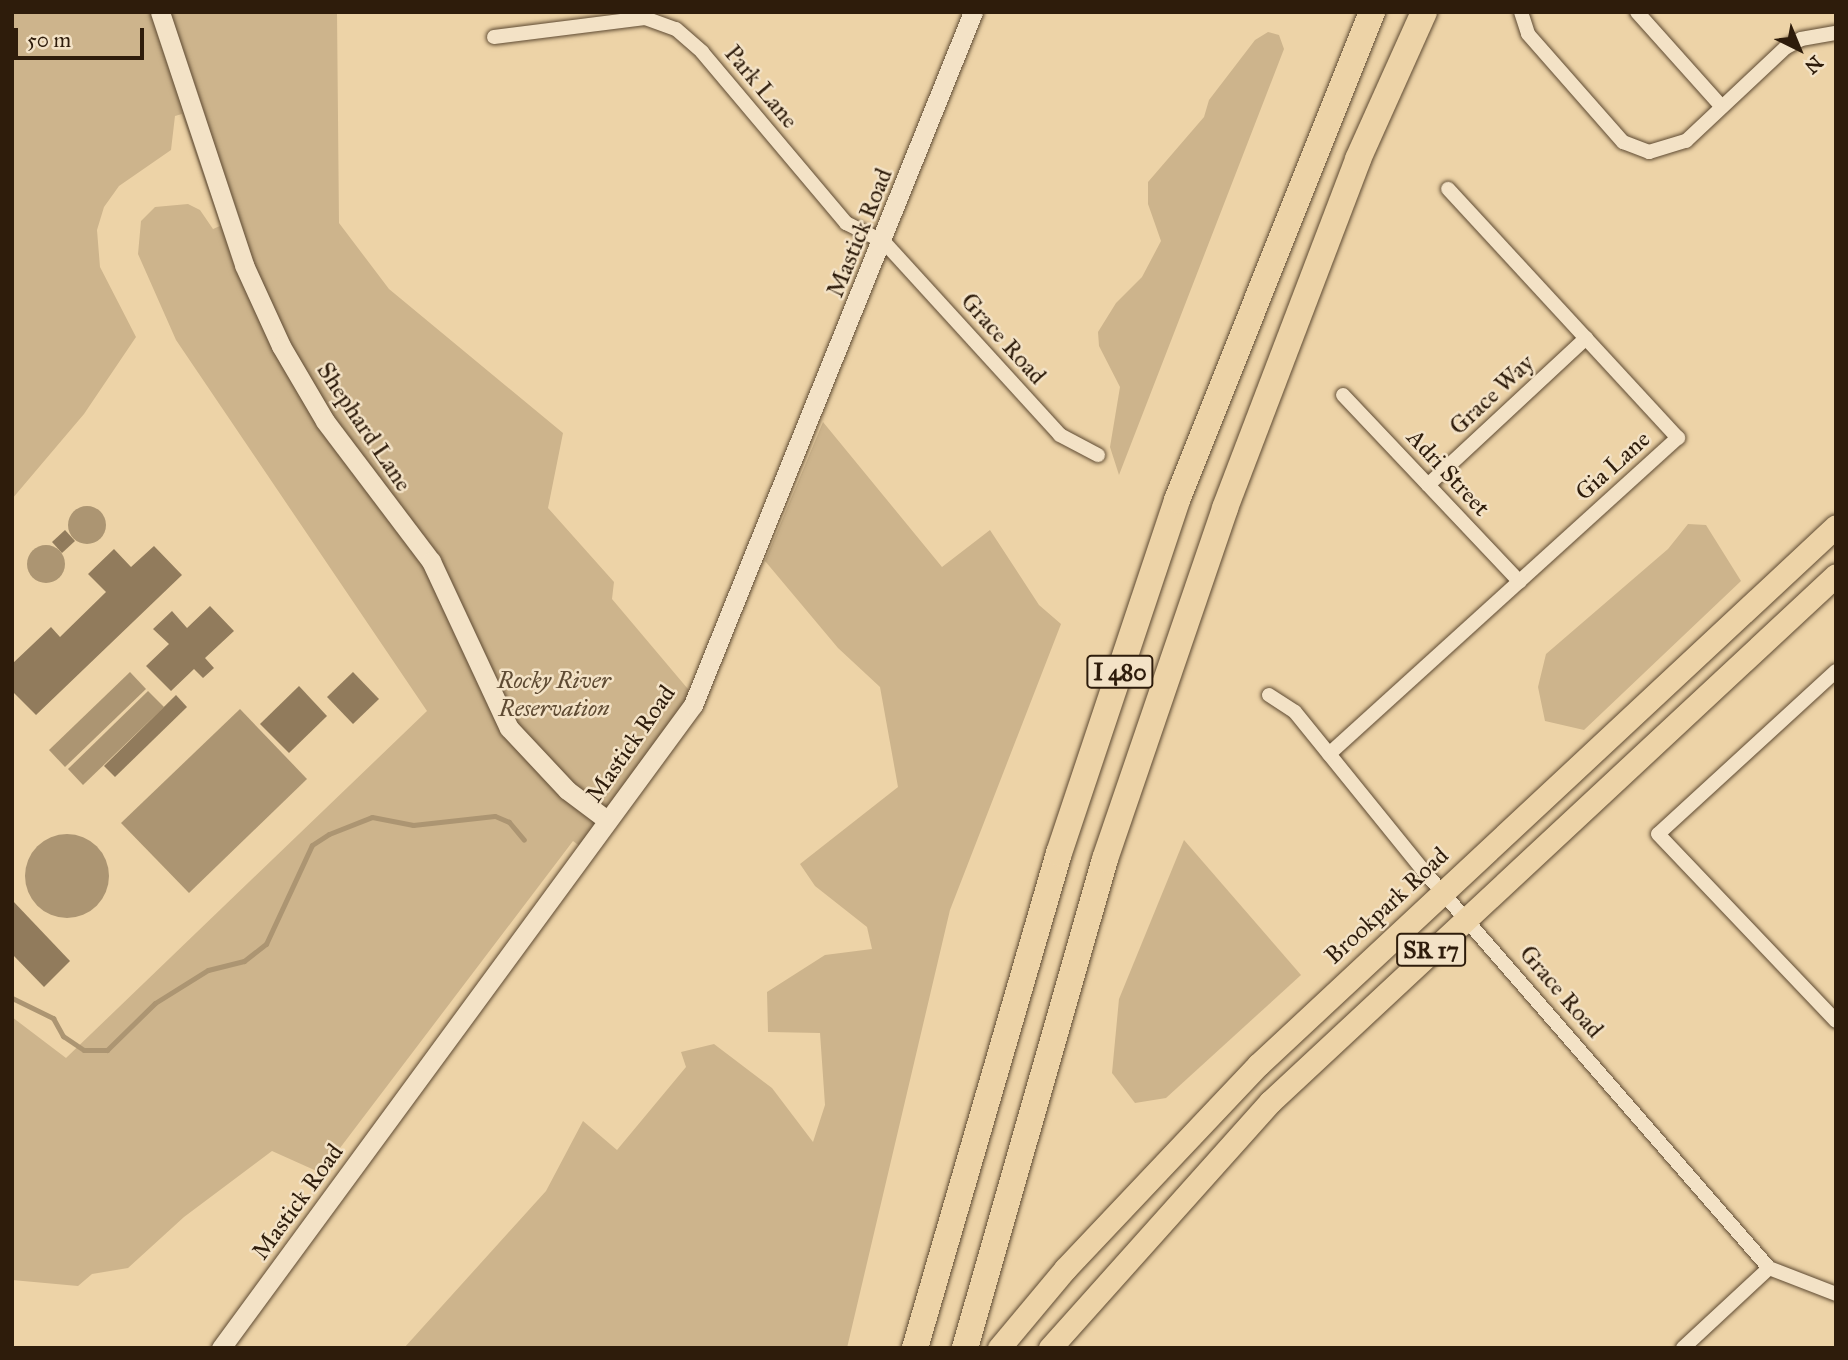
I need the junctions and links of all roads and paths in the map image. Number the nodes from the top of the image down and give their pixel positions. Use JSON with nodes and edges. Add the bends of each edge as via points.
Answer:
{"nodes":[{"id":1,"x":160,"y":12,"type":"edge"},
{"id":2,"x":973,"y":12,"type":"edge"},
{"id":3,"x":1372,"y":12,"type":"edge"},
{"id":4,"x":1424,"y":12,"type":"edge"},
{"id":5,"x":1521,"y":12,"type":"edge"},
{"id":6,"x":1637,"y":12,"type":"edge"},
{"id":7,"x":1836,"y":33,"type":"edge"},
{"id":8,"x":494,"y":37,"type":"dead end"},
{"id":9,"x":1722,"y":107,"type":"junction"},
{"id":10,"x":1448,"y":189,"type":"dead end"},
{"id":11,"x":884,"y":242,"type":"junction"},
{"id":12,"x":1586,"y":338,"type":"junction"},
{"id":13,"x":1343,"y":395,"type":"dead end"},
{"id":14,"x":1098,"y":455,"type":"dead end"},
{"id":15,"x":1428,"y":485,"type":"junction"},
{"id":16,"x":1836,"y":526,"type":"edge"},
{"id":17,"x":1836,"y":575,"type":"edge"},
{"id":18,"x":1520,"y":582,"type":"junction"},
{"id":19,"x":1836,"y":671,"type":"edge"},
{"id":20,"x":1269,"y":695,"type":"dead end"},
{"id":21,"x":1329,"y":754,"type":"junction"},
{"id":22,"x":607,"y":820,"type":"junction"},
{"id":23,"x":1441,"y":890,"type":"junction"},
{"id":24,"x":1466,"y":918,"type":"junction"},
{"id":25,"x":1835,"y":1020,"type":"edge"},
{"id":26,"x":1769,"y":1268,"type":"junction"},
{"id":27,"x":1836,"y":1294,"type":"edge"},
{"id":28,"x":221,"y":1348,"type":"edge"},
{"id":29,"x":915,"y":1348,"type":"edge"},
{"id":30,"x":965,"y":1348,"type":"edge"},
{"id":31,"x":999,"y":1348,"type":"edge"},
{"id":32,"x":1049,"y":1348,"type":"edge"},
{"id":33,"x":1683,"y":1348,"type":"edge"}],
"edges":[{"from":1,"to":22,"type":"street","name":"Shephard Lane","via":[[244,265],[282,346],[325,421],[431,561],[509,728],[566,790]]},
{"from":2,"to":11,"type":"street","name":"Mastick Road"},
{"from":3,"to":29,"type":"highway","number":"I 480","via":[[1177,500],[1059,853]]},
{"from":4,"to":30,"type":"highway","number":"I 480","via":[[1358,159],[1225,508],[1104,859]]},
{"from":5,"to":9,"type":"street","via":[[1528,34],[1623,142],[1649,152],[1686,141]]},
{"from":6,"to":9,"type":"street"},
{"from":7,"to":9,"type":"street","via":[[1801,39],[1785,48]]},
{"from":8,"to":11,"type":"street","name":"Park Lane","via":[[645,18],[676,29],[702,52],[846,223]]},
{"from":10,"to":12,"type":"street","name":"Gia Lane"},
{"from":11,"to":14,"type":"street","name":"Grace Road","via":[[1059,435]]},
{"from":11,"to":22,"type":"street","name":"Mastick Road","via":[[692,705]]},
{"from":12,"to":15,"type":"street","name":"Grace Way"},
{"from":12,"to":18,"type":"street","name":"Gia Lane","via":[[1678,438]]},
{"from":13,"to":15,"type":"street","name":"Adri Street"},
{"from":15,"to":18,"type":"street","name":"Adri Street"},
{"from":16,"to":23,"type":"main road","name":"Brookpark Road","number":"SR 17"},
{"from":17,"to":24,"type":"main road","number":"SR 17"},
{"from":18,"to":21,"type":"street","name":"Gia Lane"},
{"from":19,"to":25,"type":"street","via":[[1658,834]]},
{"from":20,"to":21,"type":"street","name":"Grace Road","via":[[1295,712]]},
{"from":21,"to":23,"type":"street","name":"Grace Road"},
{"from":22,"to":28,"type":"street","name":"Mastick Road"},
{"from":23,"to":24,"type":"street","name":"Grace Road"},
{"from":23,"to":31,"type":"main road","name":"Brookpark Road","number":"SR 17","via":[[1160,1166]]},
{"from":24,"to":26,"type":"street","name":"Grace Road"},
{"from":24,"to":32,"type":"main road","number":"SR 17","via":[[1270,1102]]},
{"from":26,"to":27,"type":"street","name":"Grace Road"},
{"from":26,"to":33,"type":"street"}]}
